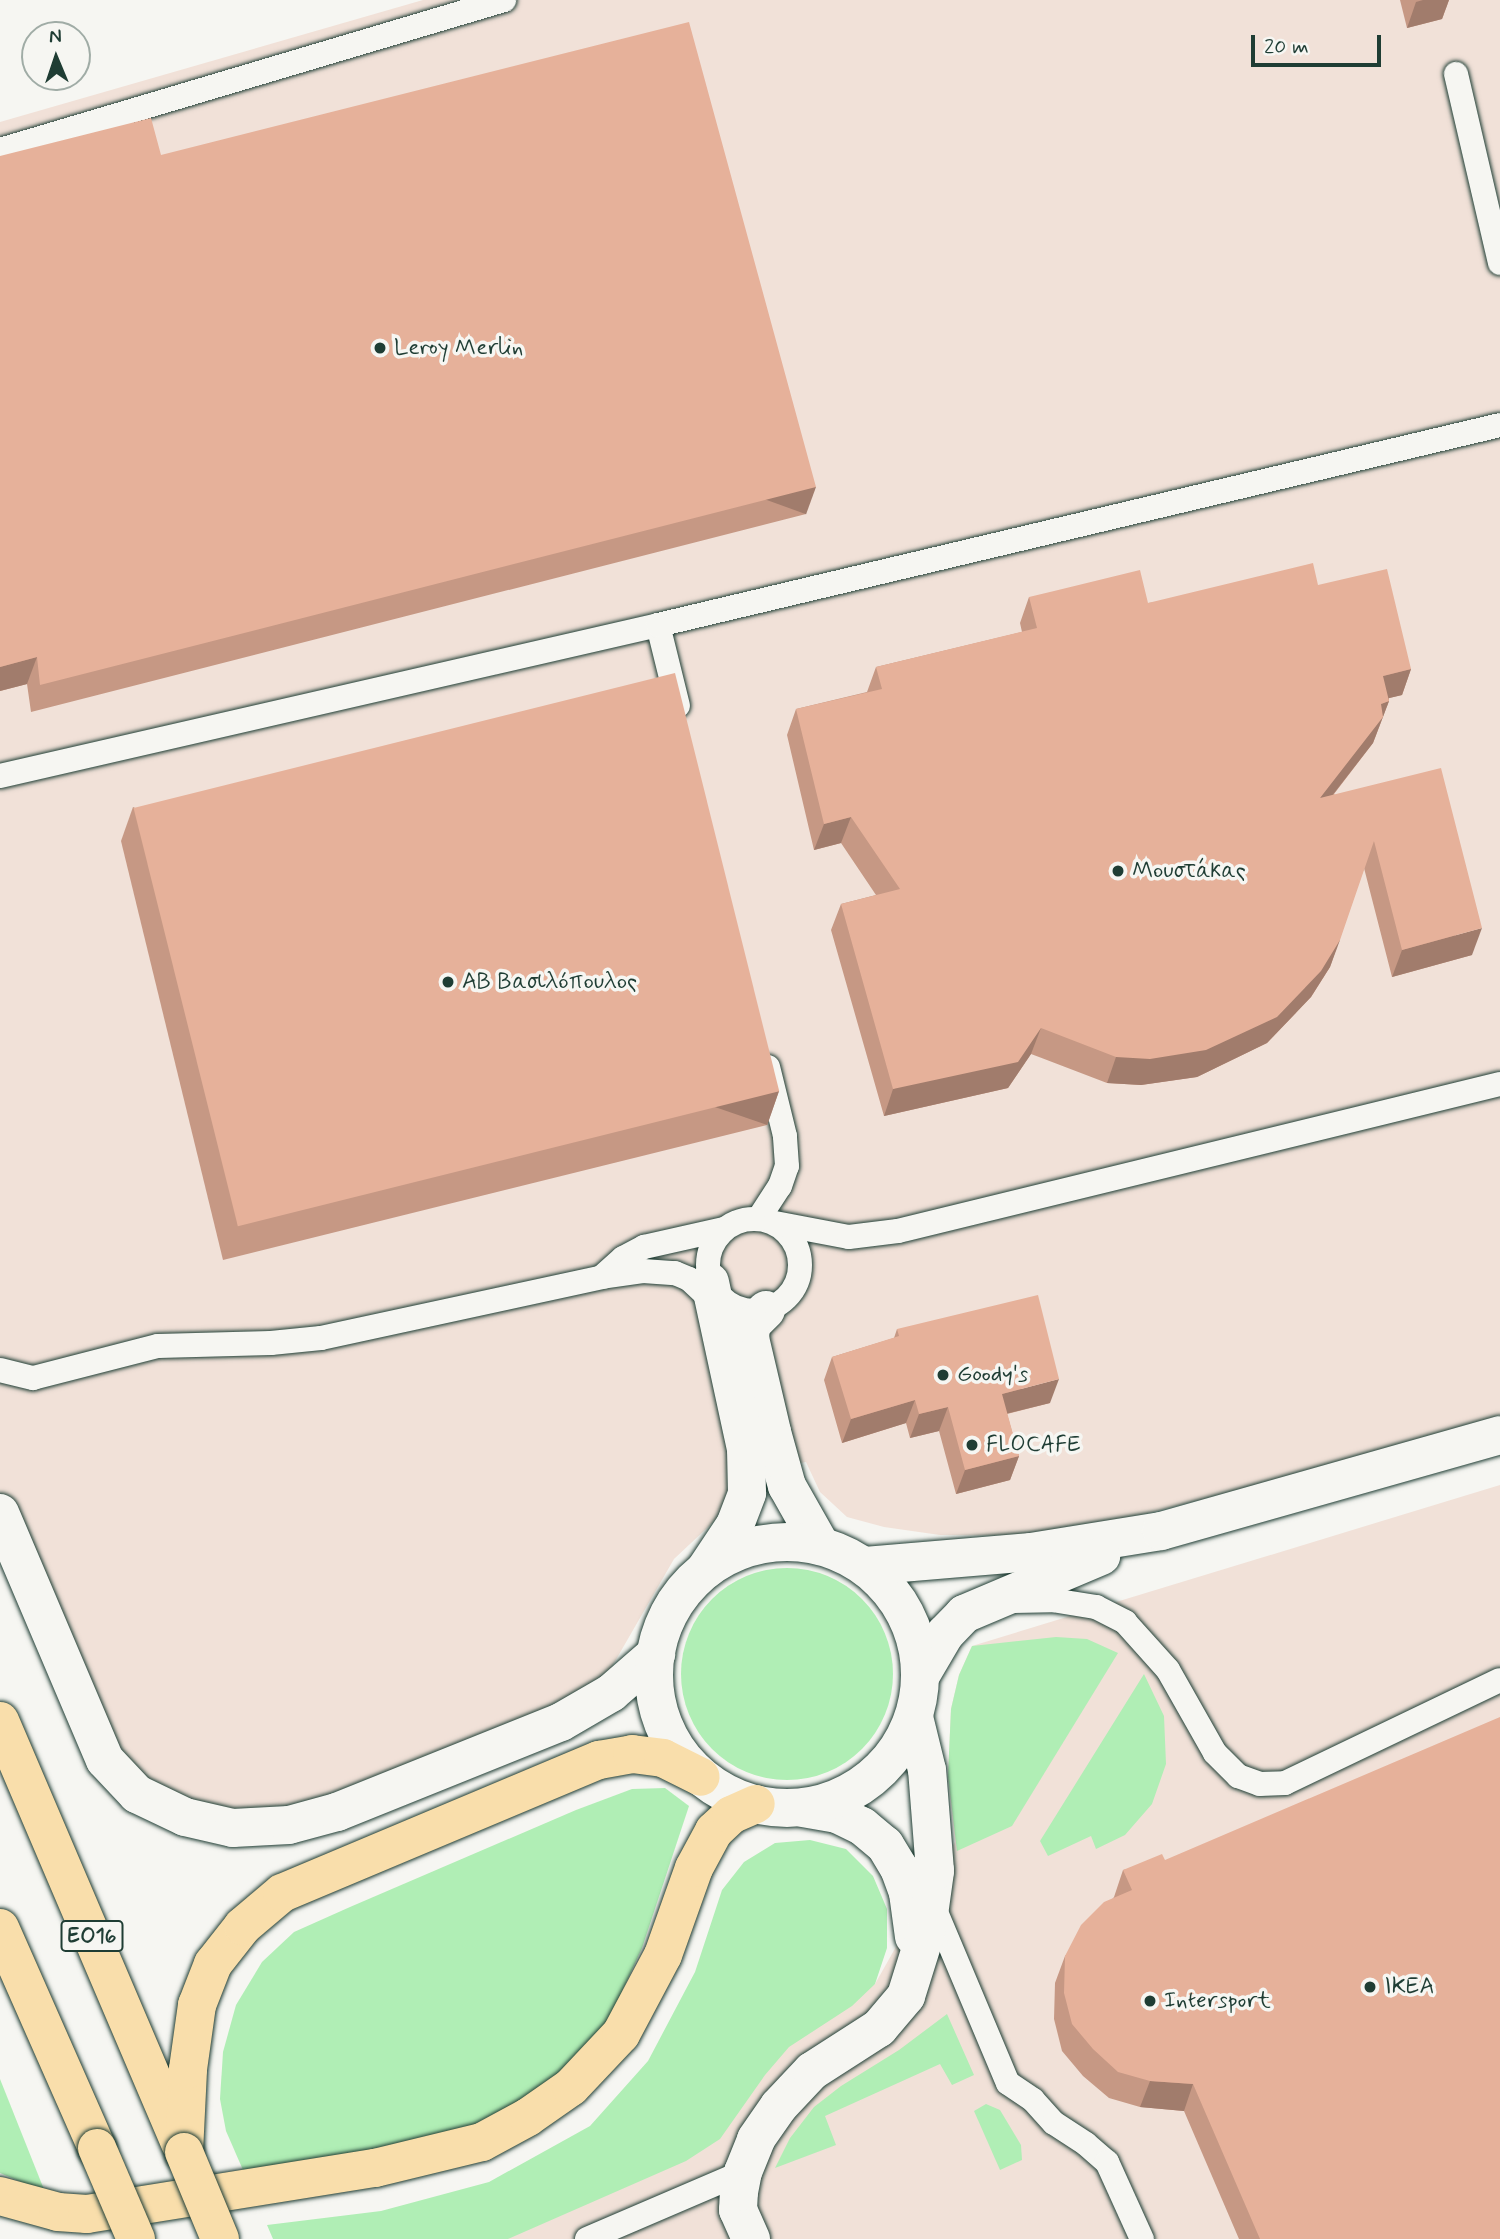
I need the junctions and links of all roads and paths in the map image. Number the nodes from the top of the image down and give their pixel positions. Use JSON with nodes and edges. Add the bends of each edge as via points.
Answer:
{"nodes":[{"id":1,"x":504,"y":0,"type":"edge"},
{"id":2,"x":1456,"y":74,"type":"dead end"},
{"id":3,"x":0,"y":150,"type":"edge"},
{"id":4,"x":1500,"y":263,"type":"edge"},
{"id":5,"x":1500,"y":425,"type":"edge"},
{"id":6,"x":658,"y":625,"type":"junction"},
{"id":7,"x":685,"y":733,"type":"edge"},
{"id":8,"x":0,"y":776,"type":"edge"},
{"id":9,"x":761,"y":1042,"type":"edge"},
{"id":10,"x":1500,"y":1084,"type":"edge"},
{"id":11,"x":767,"y":1221,"type":"junction"},
{"id":12,"x":724,"y":1229,"type":"junction"},
{"id":13,"x":603,"y":1277,"type":"junction"},
{"id":14,"x":712,"y":1292,"type":"junction"},
{"id":15,"x":766,"y":1310,"type":"junction"},
{"id":16,"x":0,"y":1370,"type":"edge"},
{"id":17,"x":1500,"y":1435,"type":"edge"},
{"id":18,"x":0,"y":1513,"type":"edge"},
{"id":19,"x":1161,"y":1531,"type":"junction"},
{"id":20,"x":821,"y":1546,"type":"junction"},
{"id":21,"x":865,"y":1566,"type":"junction"},
{"id":22,"x":705,"y":1570,"type":"junction"},
{"id":23,"x":988,"y":1602,"type":"junction"},
{"id":24,"x":656,"y":1654,"type":"junction"},
{"id":25,"x":921,"y":1675,"type":"junction"},
{"id":26,"x":1500,"y":1680,"type":"edge"},
{"id":27,"x":914,"y":1717,"type":"junction"},
{"id":28,"x":0,"y":1721,"type":"edge"},
{"id":29,"x":701,"y":1777,"type":"junction"},
{"id":30,"x":756,"y":1804,"type":"junction"},
{"id":31,"x":803,"y":1808,"type":"junction"},
{"id":32,"x":930,"y":1899,"type":"junction"},
{"id":33,"x":0,"y":1928,"type":"edge"},
{"id":34,"x":917,"y":1958,"type":"junction"},
{"id":35,"x":184,"y":2151,"type":"junction"},
{"id":36,"x":743,"y":2172,"type":"junction"},
{"id":37,"x":0,"y":2196,"type":"edge"},
{"id":38,"x":136,"y":2239,"type":"edge"},
{"id":39,"x":220,"y":2239,"type":"edge"},
{"id":40,"x":587,"y":2239,"type":"edge"},
{"id":41,"x":751,"y":2239,"type":"edge"},
{"id":42,"x":1142,"y":2239,"type":"edge"}],
"edges":[{"from":1,"to":3,"type":"lane"},
{"from":2,"to":4,"type":"lane"},
{"from":5,"to":6,"type":"lane"},
{"from":6,"to":7,"type":"lane"},
{"from":6,"to":8,"type":"lane"},
{"from":9,"to":11,"type":"lane","via":[[785,1136],[787,1166]]},
{"from":10,"to":11,"type":"lane","via":[[898,1231],[849,1237]]},
{"from":11,"to":12,"type":"lane","via":[[735,1222]]},
{"from":11,"to":15,"type":"lane","via":[[788,1232],[800,1261],[792,1292]]},
{"from":12,"to":13,"type":"lane","via":[[644,1247],[623,1258]]},
{"from":12,"to":14,"type":"lane","via":[[708,1254]]},
{"from":13,"to":14,"type":"lane","via":[[643,1271],[674,1273]]},
{"from":13,"to":16,"type":"lane","via":[[321,1338],[158,1346],[33,1378]]},
{"from":14,"to":15,"type":"lane","via":[[727,1303]]},
{"from":14,"to":22,"type":"street","via":[[746,1449],[747,1493],[735,1525]]},
{"from":15,"to":20,"type":"street","via":[[751,1325],[750,1338],[787,1486]]},
{"from":17,"to":19,"type":"street"},
{"from":18,"to":24,"type":"street","via":[[105,1760],[137,1794],[185,1817],[233,1828],[289,1825],[337,1812],[561,1722],[611,1693]]},
{"from":19,"to":21,"type":"street","via":[[1031,1552]]},
{"from":19,"to":23,"type":"street"},
{"from":20,"to":21,"type":"street"},
{"from":20,"to":22,"type":"street","via":[[791,1542],[760,1545],[731,1554]]},
{"from":21,"to":25,"type":"street","via":[[895,1596],[915,1633]]},
{"from":22,"to":24,"type":"street","via":[[681,1593],[665,1622]]},
{"from":23,"to":25,"type":"street","via":[[964,1614],[945,1634]]},
{"from":23,"to":26,"type":"lane","via":[[1052,1600],[1096,1608],[1125,1622],[1168,1670],[1215,1753],[1238,1776],[1260,1784],[1285,1783]]},
{"from":24,"to":29,"type":"street","via":[[654,1688],[662,1722],[678,1752]]},
{"from":25,"to":27,"type":"street"},
{"from":27,"to":31,"type":"street","via":[[902,1745],[860,1787]]},
{"from":27,"to":32,"type":"street","via":[[931,1806],[934,1871]]},
{"from":28,"to":35,"type":"main road","number":"ΕΟ16"},
{"from":29,"to":30,"type":"street","via":[[727,1794]]},
{"from":29,"to":35,"type":"main road","via":[[663,1758],[632,1754],[598,1760],[282,1894],[243,1926],[213,1964],[197,2005]]},
{"from":30,"to":31,"type":"street"},
{"from":30,"to":37,"type":"main road","via":[[731,1815],[714,1831],[694,1868],[663,1955],[621,2034],[570,2087],[482,2142],[251,2191],[87,2214],[58,2212]]},
{"from":31,"to":34,"type":"street","via":[[837,1814],[886,1845],[908,1893]]},
{"from":32,"to":34,"type":"street","via":[[927,1929]]},
{"from":32,"to":42,"type":"lane","via":[[1008,2082],[1107,2162]]},
{"from":33,"to":38,"type":"main road","bridge":true},
{"from":34,"to":36,"type":"street","via":[[906,1996],[879,2028],[812,2071],[779,2106],[756,2139]]},
{"from":35,"to":39,"type":"main road","number":"ΕΟ16","bridge":true},
{"from":36,"to":40,"type":"lane"},
{"from":36,"to":41,"type":"street","via":[[738,2210]]}]}
